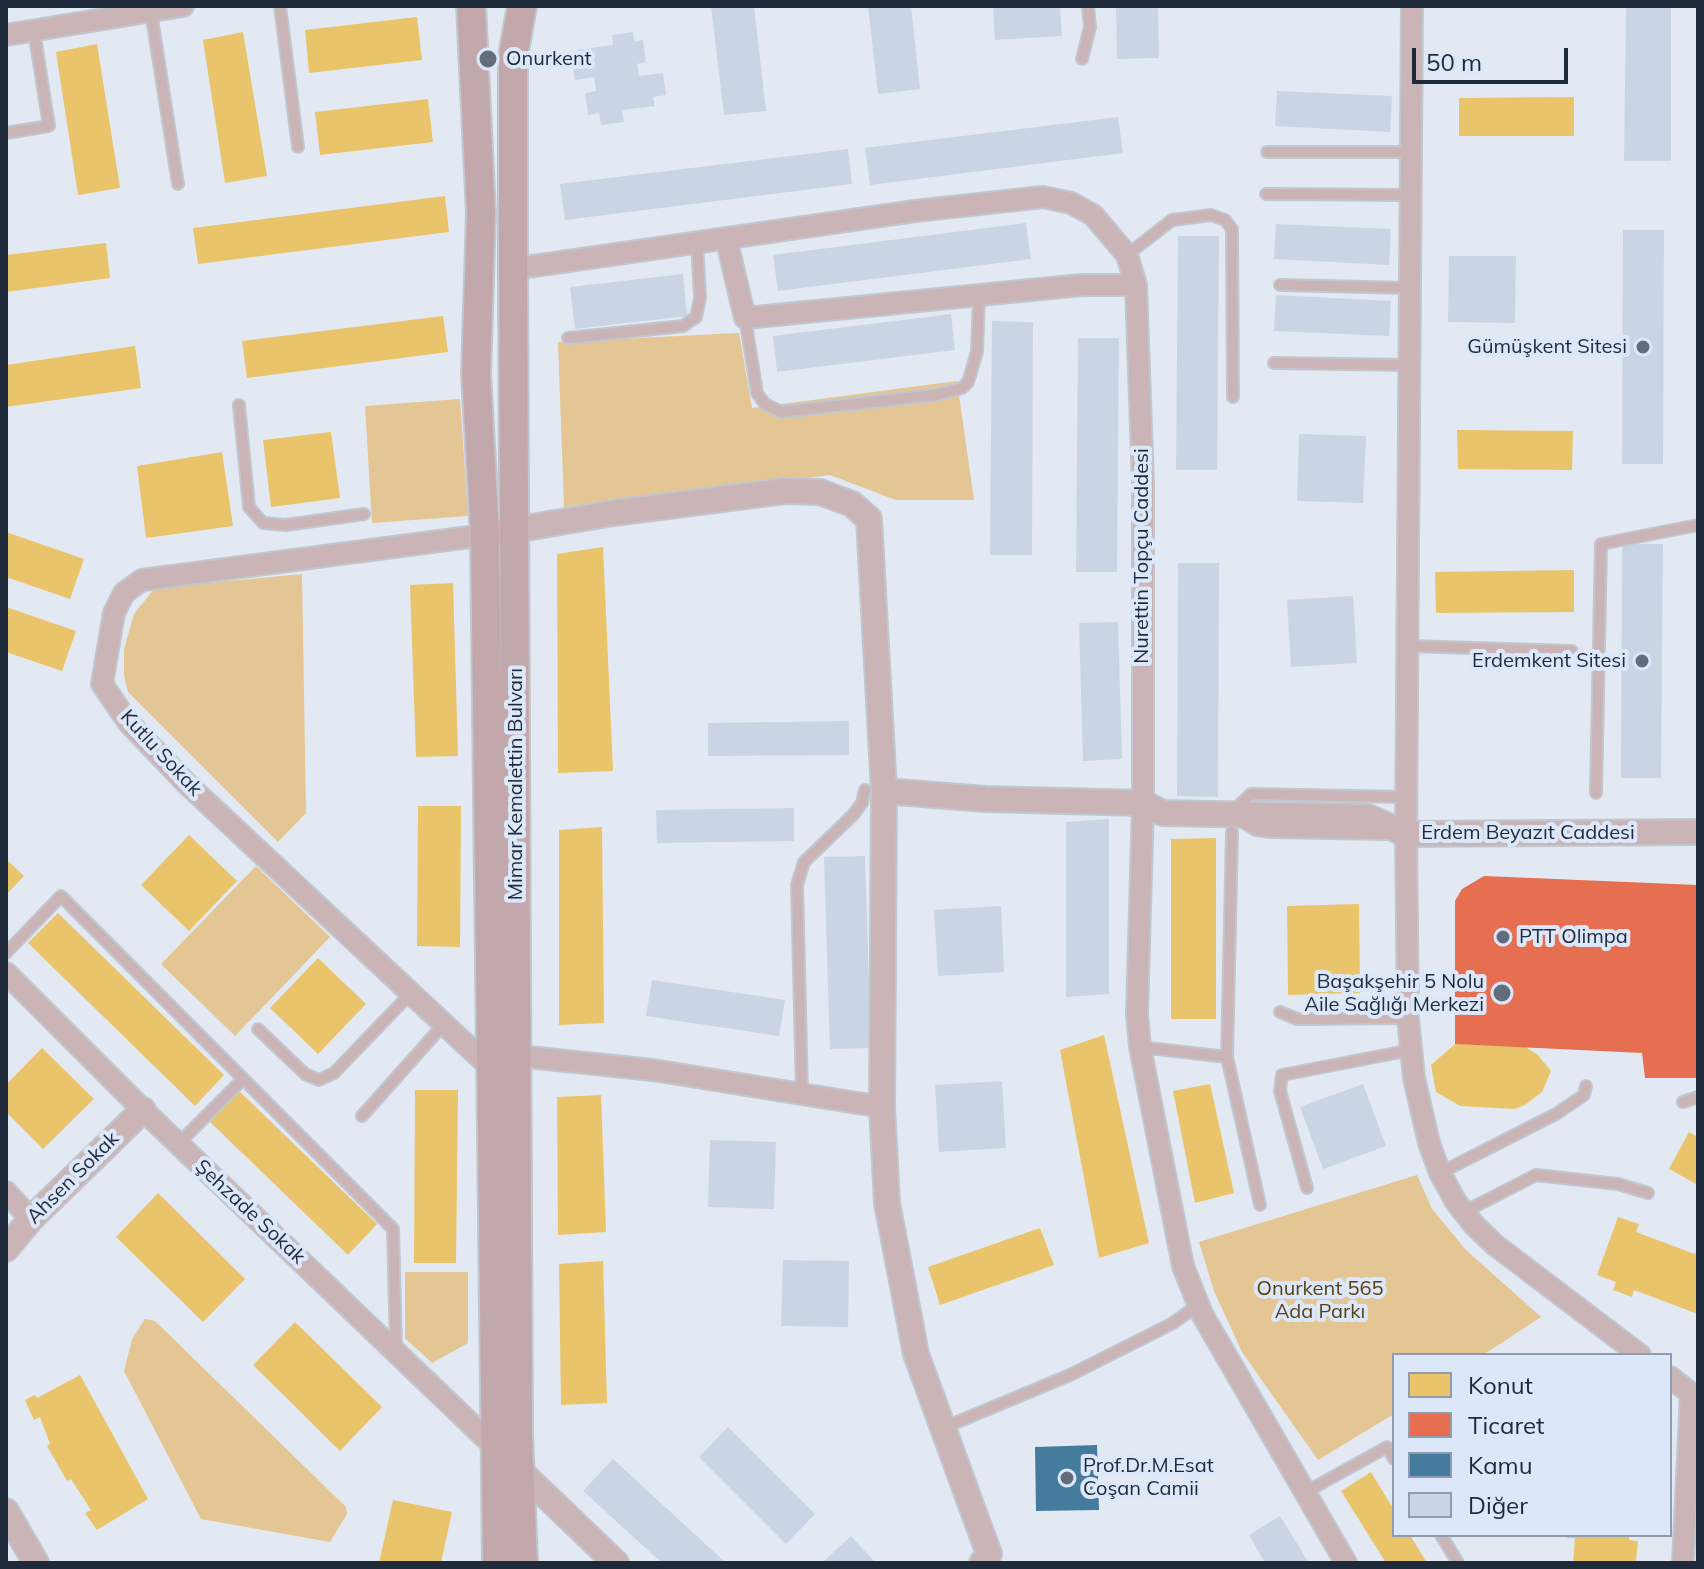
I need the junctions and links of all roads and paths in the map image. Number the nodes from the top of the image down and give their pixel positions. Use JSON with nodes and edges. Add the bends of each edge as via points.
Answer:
{"nodes":[{"id":1,"x":183,"y":6,"type":"edge"},
{"id":2,"x":280,"y":6,"type":"edge"},
{"id":3,"x":471,"y":6,"type":"edge"},
{"id":4,"x":522,"y":6,"type":"edge"},
{"id":5,"x":1088,"y":6,"type":"edge"},
{"id":6,"x":1412,"y":6,"type":"edge"},
{"id":7,"x":151,"y":12,"type":"junction"},
{"id":8,"x":34,"y":31,"type":"junction"},
{"id":9,"x":6,"y":35,"type":"edge"},
{"id":10,"x":1082,"y":59,"type":"dead end"},
{"id":11,"x":6,"y":133,"type":"edge"},
{"id":12,"x":298,"y":147,"type":"dead end"},
{"id":13,"x":1267,"y":152,"type":"dead end"},
{"id":14,"x":1409,"y":152,"type":"junction"},
{"id":15,"x":178,"y":184,"type":"dead end"},
{"id":16,"x":1266,"y":194,"type":"dead end"},
{"id":17,"x":1409,"y":195,"type":"junction"},
{"id":18,"x":726,"y":238,"type":"junction"},
{"id":19,"x":697,"y":242,"type":"junction"},
{"id":20,"x":1127,"y":255,"type":"junction"},
{"id":21,"x":513,"y":269,"type":"junction"},
{"id":22,"x":1136,"y":285,"type":"junction"},
{"id":23,"x":1280,"y":285,"type":"dead end"},
{"id":24,"x":1409,"y":288,"type":"junction"},
{"id":25,"x":979,"y":296,"type":"junction"},
{"id":26,"x":745,"y":318,"type":"junction"},
{"id":27,"x":568,"y":338,"type":"dead end"},
{"id":28,"x":1274,"y":363,"type":"dead end"},
{"id":29,"x":1410,"y":365,"type":"junction"},
{"id":30,"x":1233,"y":397,"type":"dead end"},
{"id":31,"x":239,"y":405,"type":"dead end"},
{"id":32,"x":364,"y":514,"type":"dead end"},
{"id":33,"x":1698,"y":525,"type":"edge"},
{"id":34,"x":514,"y":530,"type":"junction"},
{"id":35,"x":485,"y":535,"type":"junction"},
{"id":36,"x":1409,"y":646,"type":"junction"},
{"id":37,"x":1572,"y":651,"type":"dead end"},
{"id":38,"x":874,"y":790,"type":"junction"},
{"id":39,"x":1596,"y":793,"type":"dead end"},
{"id":40,"x":1406,"y":797,"type":"junction"},
{"id":41,"x":1143,"y":803,"type":"junction"},
{"id":42,"x":1231,"y":823,"type":"junction"},
{"id":43,"x":1698,"y":832,"type":"edge"},
{"id":44,"x":1406,"y":834,"type":"junction"},
{"id":45,"x":6,"y":953,"type":"edge"},
{"id":46,"x":6,"y":973,"type":"edge"},
{"id":47,"x":411,"y":993,"type":"junction"},
{"id":48,"x":1280,"y":1012,"type":"dead end"},
{"id":49,"x":1408,"y":1018,"type":"junction"},
{"id":50,"x":444,"y":1024,"type":"junction"},
{"id":51,"x":258,"y":1029,"type":"dead end"},
{"id":52,"x":1140,"y":1047,"type":"junction"},
{"id":53,"x":1411,"y":1050,"type":"junction"},
{"id":54,"x":518,"y":1056,"type":"junction"},
{"id":55,"x":1227,"y":1057,"type":"junction"},
{"id":56,"x":492,"y":1069,"type":"junction"},
{"id":57,"x":243,"y":1079,"type":"junction"},
{"id":58,"x":1586,"y":1086,"type":"dead end"},
{"id":59,"x":802,"y":1094,"type":"junction"},
{"id":60,"x":1698,"y":1097,"type":"edge"},
{"id":61,"x":1683,"y":1102,"type":"dead end"},
{"id":62,"x":882,"y":1107,"type":"junction"},
{"id":63,"x":143,"y":1110,"type":"junction"},
{"id":64,"x":362,"y":1116,"type":"dead end"},
{"id":65,"x":178,"y":1144,"type":"junction"},
{"id":66,"x":1440,"y":1173,"type":"junction"},
{"id":67,"x":1307,"y":1188,"type":"dead end"},
{"id":68,"x":6,"y":1192,"type":"edge"},
{"id":69,"x":1648,"y":1193,"type":"dead end"},
{"id":70,"x":1260,"y":1205,"type":"dead end"},
{"id":71,"x":1464,"y":1212,"type":"junction"},
{"id":72,"x":31,"y":1219,"type":"junction"},
{"id":73,"x":6,"y":1249,"type":"edge"},
{"id":74,"x":1198,"y":1305,"type":"junction"},
{"id":75,"x":396,"y":1350,"type":"junction"},
{"id":76,"x":1637,"y":1353,"type":"edge"},
{"id":77,"x":1672,"y":1379,"type":"edge"},
{"id":78,"x":1695,"y":1396,"type":"edge"},
{"id":79,"x":941,"y":1429,"type":"junction"},
{"id":80,"x":496,"y":1448,"type":"junction"},
{"id":81,"x":1392,"y":1456,"type":"edge"},
{"id":82,"x":521,"y":1472,"type":"junction"},
{"id":83,"x":1304,"y":1493,"type":"junction"},
{"id":84,"x":6,"y":1511,"type":"edge"},
{"id":85,"x":1442,"y":1537,"type":"edge"},
{"id":86,"x":989,"y":1560,"type":"edge"},
{"id":87,"x":36,"y":1563,"type":"edge"},
{"id":88,"x":497,"y":1563,"type":"edge"},
{"id":89,"x":523,"y":1563,"type":"edge"},
{"id":90,"x":616,"y":1563,"type":"edge"},
{"id":91,"x":1346,"y":1563,"type":"edge"},
{"id":92,"x":1458,"y":1563,"type":"edge"},
{"id":93,"x":1683,"y":1563,"type":"edge"}],
"edges":[{"from":1,"to":7,"type":"street"},
{"from":2,"to":12,"type":"lane"},
{"from":3,"to":35,"type":"main road","via":[[481,213],[476,374]]},
{"from":4,"to":21,"type":"main road","name":"Mimar Kemalettin Bulvarı","via":[[513,56]]},
{"from":5,"to":10,"type":"lane","via":[[1090,27]]},
{"from":6,"to":14,"type":"street"},
{"from":7,"to":8,"type":"street"},
{"from":7,"to":15,"type":"lane"},
{"from":8,"to":9,"type":"street"},
{"from":8,"to":11,"type":"lane","via":[[49,126]]},
{"from":13,"to":14,"type":"lane"},
{"from":14,"to":17,"type":"street"},
{"from":16,"to":17,"type":"lane"},
{"from":17,"to":24,"type":"street"},
{"from":18,"to":19,"type":"street","name":"Nurettin Topçu Caddesi"},
{"from":18,"to":20,"type":"street","name":"Nurettin Topçu Caddesi","via":[[1043,197],[1093,215]]},
{"from":18,"to":26,"type":"street"},
{"from":19,"to":21,"type":"street","name":"Nurettin Topçu Caddesi"},
{"from":19,"to":27,"type":"lane","via":[[696,317],[683,326]]},
{"from":20,"to":22,"type":"street","name":"Nurettin Topçu Caddesi"},
{"from":20,"to":30,"type":"lane","via":[[1172,220],[1211,215],[1232,229]]},
{"from":21,"to":34,"type":"main road","name":"Mimar Kemalettin Bulvarı"},
{"from":22,"to":25,"type":"street"},
{"from":22,"to":41,"type":"street","name":"Nurettin Topçu Caddesi","via":[[1143,485]]},
{"from":23,"to":24,"type":"lane"},
{"from":24,"to":29,"type":"street"},
{"from":25,"to":26,"type":"street"},
{"from":25,"to":26,"type":"lane","via":[[977,352],[962,388],[781,412],[757,393]]},
{"from":28,"to":29,"type":"lane"},
{"from":29,"to":36,"type":"street"},
{"from":31,"to":32,"type":"lane","via":[[249,507],[263,523],[286,525]]},
{"from":33,"to":39,"type":"lane","via":[[1601,544]]},
{"from":34,"to":35,"type":"street"},
{"from":34,"to":38,"type":"street","via":[[784,491],[820,492],[852,504],[869,519]]},
{"from":34,"to":54,"type":"main road","name":"Mimar Kemalettin Bulvarı"},
{"from":35,"to":47,"type":"street","name":"Kutlu Sokak","via":[[142,580],[124,593],[114,613],[103,662],[102,684],[128,722]]},
{"from":35,"to":56,"type":"main road"},
{"from":36,"to":37,"type":"lane"},
{"from":36,"to":40,"type":"street"},
{"from":38,"to":41,"type":"street","name":"Erdem Beyazıt Caddesi"},
{"from":38,"to":59,"type":"lane","via":[[804,862],[797,885]]},
{"from":38,"to":62,"type":"street"},
{"from":40,"to":42,"type":"lane","via":[[1251,794]]},
{"from":40,"to":44,"type":"street"},
{"from":41,"to":42,"type":"street","name":"Erdem Beyazıt Caddesi","via":[[1163,813]]},
{"from":41,"to":52,"type":"street","name":"Nurettin Topçu Caddesi"},
{"from":42,"to":44,"type":"street","name":"Erdem Beyazıt Caddesi","via":[[1368,817]]},
{"from":42,"to":55,"type":"lane"},
{"from":43,"to":44,"type":"street","name":"Erdem Beyazıt Caddesi"},
{"from":44,"to":49,"type":"street"},
{"from":45,"to":57,"type":"lane","via":[[61,896]]},
{"from":46,"to":63,"type":"street","name":"Şehzade Sokak"},
{"from":47,"to":50,"type":"street","name":"Kutlu Sokak"},
{"from":47,"to":51,"type":"lane","via":[[334,1073],[319,1080],[305,1074]]},
{"from":48,"to":49,"type":"lane","via":[[1297,1019]]},
{"from":49,"to":53,"type":"street"},
{"from":50,"to":56,"type":"street","name":"Kutlu Sokak"},
{"from":50,"to":64,"type":"lane"},
{"from":52,"to":55,"type":"lane"},
{"from":52,"to":74,"type":"street","name":"Nurettin Topçu Caddesi","via":[[1183,1266]]},
{"from":53,"to":66,"type":"street"},
{"from":53,"to":67,"type":"lane","via":[[1282,1075],[1280,1091]]},
{"from":54,"to":59,"type":"street","via":[[653,1070]]},
{"from":54,"to":82,"type":"main road","name":"Mimar Kemalettin Bulvarı"},
{"from":55,"to":70,"type":"lane"},
{"from":56,"to":80,"type":"main road"},
{"from":57,"to":65,"type":"lane"},
{"from":57,"to":75,"type":"lane","via":[[393,1229]]},
{"from":58,"to":66,"type":"lane","via":[[1584,1095],[1556,1114]]},
{"from":59,"to":62,"type":"street"},
{"from":60,"to":61,"type":"lane"},
{"from":62,"to":79,"type":"street","via":[[887,1203],[916,1354]]},
{"from":63,"to":65,"type":"street","name":"Şehzade Sokak"},
{"from":63,"to":72,"type":"street","name":"Ahsen Sokak"},
{"from":65,"to":75,"type":"street","name":"Şehzade Sokak"},
{"from":66,"to":71,"type":"street"},
{"from":68,"to":72,"type":"street"},
{"from":69,"to":71,"type":"lane","via":[[1618,1184],[1536,1175]]},
{"from":71,"to":76,"type":"street","via":[[1495,1245]]},
{"from":72,"to":73,"type":"street","name":"Ahsen Sokak"},
{"from":74,"to":79,"type":"lane","via":[[1173,1323],[1047,1386]]},
{"from":74,"to":83,"type":"street","name":"Nurettin Topçu Caddesi"},
{"from":75,"to":80,"type":"street","name":"Şehzade Sokak"},
{"from":77,"to":78,"type":"street"},
{"from":78,"to":93,"type":"street"},
{"from":79,"to":86,"type":"street"},
{"from":80,"to":82,"type":"main road"},
{"from":80,"to":88,"type":"main road"},
{"from":81,"to":83,"type":"lane","via":[[1387,1447]]},
{"from":82,"to":89,"type":"main road","name":"Mimar Kemalettin Bulvarı"},
{"from":82,"to":90,"type":"street"},
{"from":83,"to":91,"type":"street","name":"Nurettin Topçu Caddesi"},
{"from":84,"to":87,"type":"street"},
{"from":85,"to":92,"type":"lane"}]}
